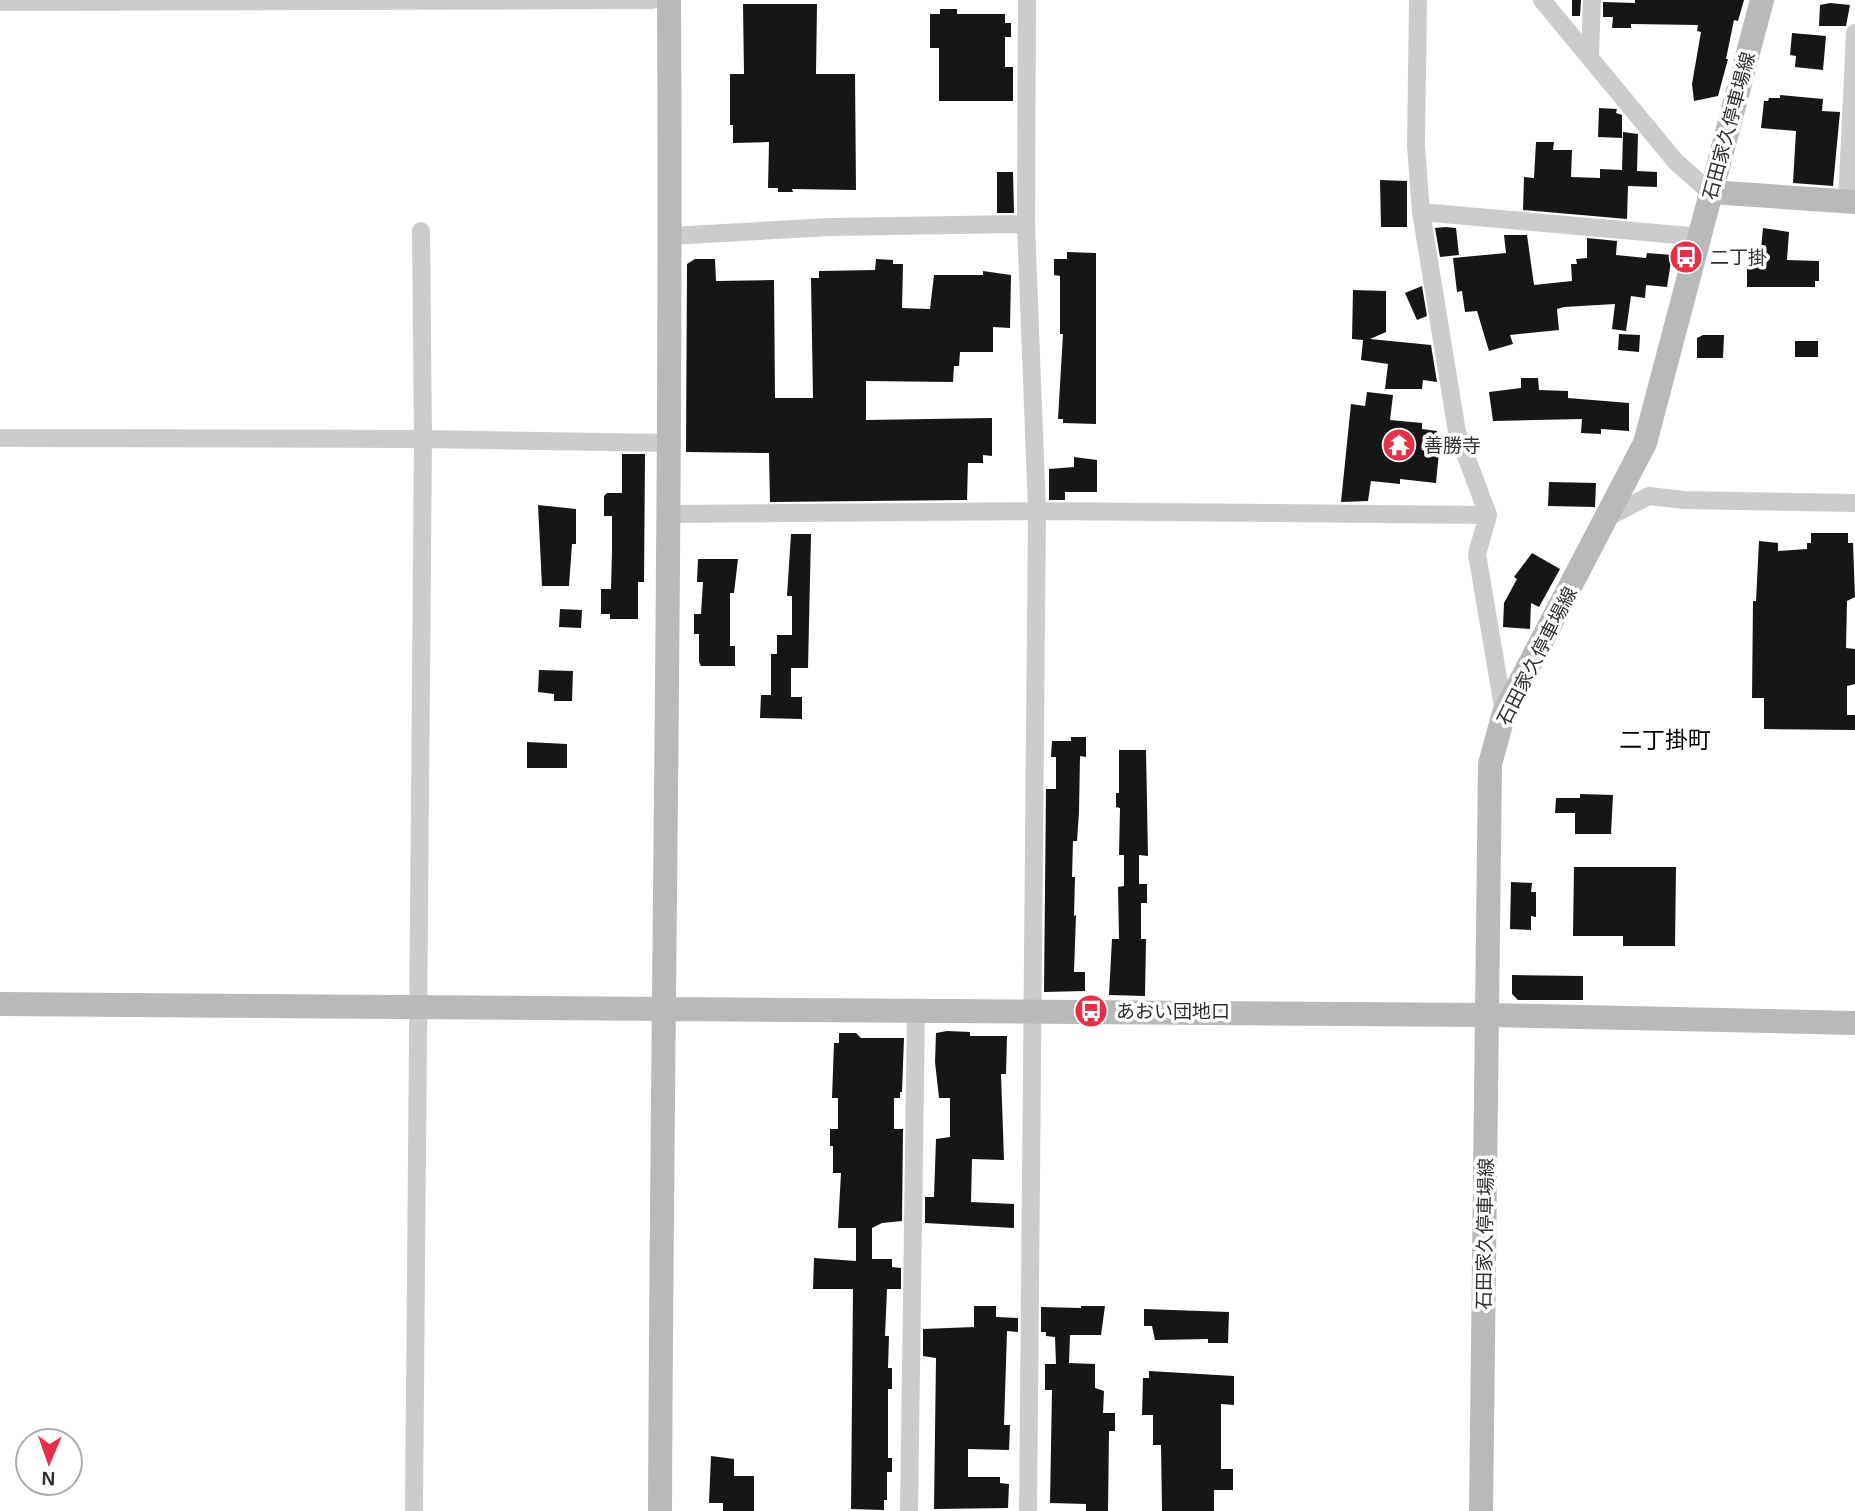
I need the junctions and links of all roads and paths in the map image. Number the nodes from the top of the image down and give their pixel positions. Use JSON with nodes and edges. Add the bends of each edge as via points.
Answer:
{"nodes":[{"id":1,"x":652,"y":0,"type":"edge"},
{"id":2,"x":669,"y":0,"type":"edge"},
{"id":3,"x":1027,"y":0,"type":"edge"},
{"id":4,"x":1418,"y":0,"type":"edge"},
{"id":5,"x":1542,"y":0,"type":"edge"},
{"id":6,"x":1592,"y":0,"type":"edge"},
{"id":7,"x":1762,"y":0,"type":"edge"},
{"id":8,"x":0,"y":2,"type":"edge"},
{"id":9,"x":1855,"y":33,"type":"edge"},
{"id":10,"x":1590,"y":55,"type":"junction"},
{"id":11,"x":1710,"y":192,"type":"junction"},
{"id":12,"x":1851,"y":202,"type":"edge"},
{"id":13,"x":1421,"y":212,"type":"junction"},
{"id":14,"x":1026,"y":224,"type":"junction"},
{"id":15,"x":421,"y":232,"type":"dead end"},
{"id":16,"x":671,"y":236,"type":"junction"},
{"id":17,"x":1700,"y":237,"type":"junction"},
{"id":18,"x":0,"y":438,"type":"edge"},
{"id":19,"x":423,"y":439,"type":"junction"},
{"id":20,"x":668,"y":443,"type":"junction"},
{"id":21,"x":1855,"y":503,"type":"edge"},
{"id":22,"x":1037,"y":511,"type":"junction"},
{"id":23,"x":667,"y":514,"type":"junction"},
{"id":24,"x":1488,"y":515,"type":"junction"},
{"id":25,"x":1608,"y":517,"type":"junction"},
{"id":26,"x":1504,"y":713,"type":"junction"},
{"id":27,"x":0,"y":1004,"type":"edge"},
{"id":28,"x":419,"y":1006,"type":"junction"},
{"id":29,"x":662,"y":1007,"type":"junction"},
{"id":30,"x":916,"y":1011,"type":"junction"},
{"id":31,"x":1033,"y":1012,"type":"junction"},
{"id":32,"x":1488,"y":1015,"type":"junction"},
{"id":33,"x":1855,"y":1023,"type":"edge"},
{"id":34,"x":414,"y":1511,"type":"edge"},
{"id":35,"x":660,"y":1511,"type":"edge"},
{"id":36,"x":909,"y":1511,"type":"edge"},
{"id":37,"x":1028,"y":1511,"type":"edge"},
{"id":38,"x":1481,"y":1511,"type":"edge"}],
"edges":[{"from":1,"to":8,"type":"street"},
{"from":2,"to":16,"type":"street"},
{"from":3,"to":14,"type":"street"},
{"from":4,"to":13,"type":"street","via":[[1416,146]]},
{"from":5,"to":10,"type":"street"},
{"from":6,"to":10,"type":"street"},
{"from":7,"to":11,"type":"street","name":"石田家久停車場線"},
{"from":9,"to":12,"type":"street"},
{"from":10,"to":11,"type":"street","via":[[1612,89],[1676,162]]},
{"from":11,"to":12,"type":"street"},
{"from":11,"to":17,"type":"street","name":"石田家久停車場線"},
{"from":13,"to":17,"type":"street"},
{"from":13,"to":24,"type":"street","via":[[1457,432]]},
{"from":14,"to":16,"type":"street","via":[[830,227]]},
{"from":14,"to":22,"type":"street"},
{"from":15,"to":19,"type":"street"},
{"from":16,"to":20,"type":"street"},
{"from":17,"to":25,"type":"street","name":"石田家久停車場線","via":[[1645,443]]},
{"from":18,"to":19,"type":"street"},
{"from":19,"to":20,"type":"street"},
{"from":19,"to":28,"type":"street"},
{"from":20,"to":23,"type":"street"},
{"from":21,"to":25,"type":"street","via":[[1649,496]]},
{"from":22,"to":23,"type":"street"},
{"from":22,"to":24,"type":"street"},
{"from":22,"to":31,"type":"street"},
{"from":23,"to":29,"type":"street"},
{"from":24,"to":26,"type":"street","via":[[1476,554]]},
{"from":25,"to":26,"type":"street","name":"石田家久停車場線"},
{"from":26,"to":32,"type":"street","name":"石田家久停車場線","via":[[1490,764]]},
{"from":27,"to":28,"type":"street"},
{"from":28,"to":29,"type":"street"},
{"from":28,"to":34,"type":"street"},
{"from":29,"to":30,"type":"street"},
{"from":29,"to":35,"type":"street"},
{"from":30,"to":31,"type":"street"},
{"from":30,"to":36,"type":"street"},
{"from":31,"to":32,"type":"street"},
{"from":31,"to":37,"type":"street"},
{"from":32,"to":33,"type":"street"},
{"from":32,"to":38,"type":"street","name":"石田家久停車場線"}]}
